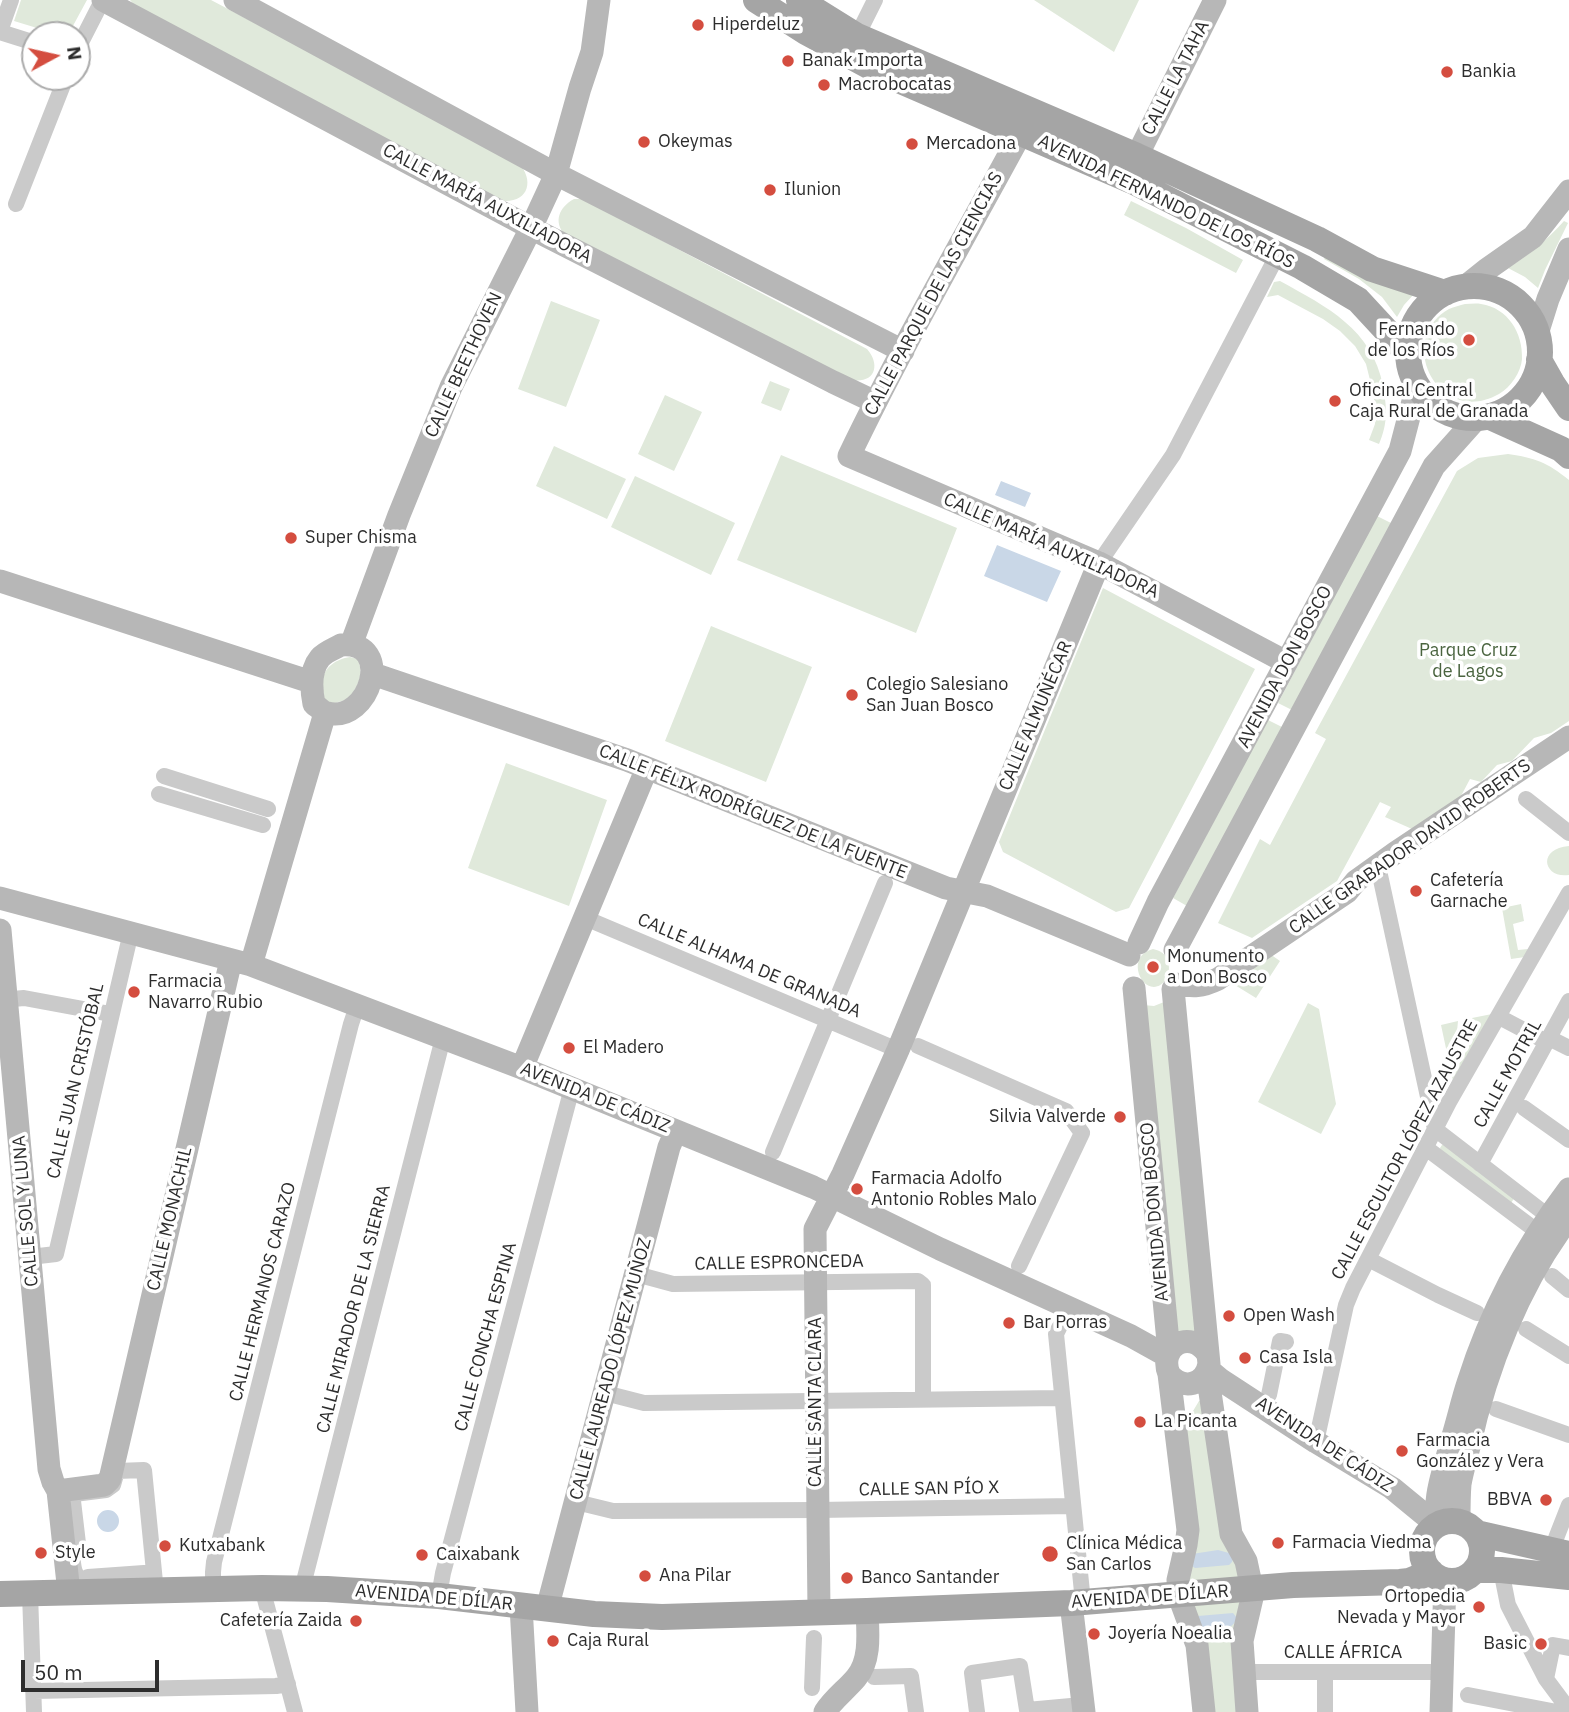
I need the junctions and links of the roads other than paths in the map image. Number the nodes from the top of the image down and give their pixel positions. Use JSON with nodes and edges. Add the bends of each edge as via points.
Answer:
{"nodes":[{"id":1,"x":11,"y":0,"type":"edge"},
{"id":2,"x":103,"y":0,"type":"edge"},
{"id":3,"x":235,"y":0,"type":"edge"},
{"id":4,"x":584,"y":0,"type":"edge"},
{"id":5,"x":599,"y":0,"type":"edge"},
{"id":6,"x":756,"y":0,"type":"edge"},
{"id":7,"x":799,"y":0,"type":"edge"},
{"id":8,"x":875,"y":0,"type":"edge"},
{"id":9,"x":1215,"y":0,"type":"edge"},
{"id":10,"x":91,"y":23,"type":"edge"},
{"id":11,"x":863,"y":24,"type":"dead end"},
{"id":12,"x":0,"y":31,"type":"edge"},
{"id":13,"x":21,"y":38,"type":"edge"},
{"id":14,"x":580,"y":88,"type":"junction"},
{"id":15,"x":60,"y":91,"type":"edge"},
{"id":16,"x":1021,"y":133,"type":"junction"},
{"id":17,"x":1137,"y":156,"type":"junction"},
{"id":18,"x":556,"y":174,"type":"junction"},
{"id":19,"x":1569,"y":191,"type":"edge"},
{"id":20,"x":16,"y":204,"type":"dead end"},
{"id":21,"x":531,"y":228,"type":"junction"},
{"id":22,"x":1569,"y":249,"type":"edge"},
{"id":23,"x":1278,"y":254,"type":"junction"},
{"id":24,"x":1456,"y":290,"type":"junction"},
{"id":25,"x":1538,"y":347,"type":"junction"},
{"id":26,"x":903,"y":351,"type":"junction"},
{"id":27,"x":1408,"y":354,"type":"junction"},
{"id":28,"x":1417,"y":386,"type":"junction"},
{"id":29,"x":875,"y":401,"type":"junction"},
{"id":30,"x":1569,"y":408,"type":"edge"},
{"id":31,"x":1483,"y":418,"type":"junction"},
{"id":32,"x":849,"y":456,"type":"joint"},
{"id":33,"x":1569,"y":456,"type":"edge"},
{"id":34,"x":1099,"y":563,"type":"junction"},
{"id":35,"x":0,"y":581,"type":"edge"},
{"id":36,"x":351,"y":645,"type":"junction"},
{"id":37,"x":1286,"y":662,"type":"junction"},
{"id":38,"x":373,"y":674,"type":"junction"},
{"id":39,"x":311,"y":682,"type":"junction"},
{"id":40,"x":325,"y":713,"type":"junction"},
{"id":41,"x":1569,"y":737,"type":"edge"},
{"id":42,"x":647,"y":768,"type":"junction"},
{"id":43,"x":164,"y":776,"type":"dead end"},
{"id":44,"x":159,"y":794,"type":"dead end"},
{"id":45,"x":1525,"y":799,"type":"dead end"},
{"id":46,"x":268,"y":809,"type":"dead end"},
{"id":47,"x":263,"y":825,"type":"dead end"},
{"id":48,"x":1569,"y":833,"type":"edge"},
{"id":49,"x":1378,"y":866,"type":"junction"},
{"id":50,"x":885,"y":883,"type":"dead end"},
{"id":51,"x":964,"y":891,"type":"junction"},
{"id":52,"x":1569,"y":892,"type":"edge"},
{"id":53,"x":1,"y":902,"type":"edge"},
{"id":54,"x":585,"y":918,"type":"junction"},
{"id":55,"x":1563,"y":920,"type":"edge"},
{"id":56,"x":0,"y":930,"type":"edge"},
{"id":57,"x":131,"y":932,"type":"junction"},
{"id":58,"x":1134,"y":949,"type":"junction"},
{"id":59,"x":1175,"y":950,"type":"junction"},
{"id":60,"x":241,"y":962,"type":"junction"},
{"id":61,"x":1174,"y":987,"type":"junction"},
{"id":62,"x":1134,"y":988,"type":"junction"},
{"id":63,"x":13,"y":999,"type":"dead end"},
{"id":64,"x":1569,"y":1002,"type":"edge"},
{"id":65,"x":357,"y":1006,"type":"junction"},
{"id":66,"x":105,"y":1013,"type":"dead end"},
{"id":67,"x":1503,"y":1019,"type":"dead end"},
{"id":68,"x":828,"y":1021,"type":"junction"},
{"id":69,"x":443,"y":1038,"type":"junction"},
{"id":70,"x":1545,"y":1039,"type":"junction"},
{"id":71,"x":908,"y":1048,"type":"junction"},
{"id":72,"x":1569,"y":1048,"type":"edge"},
{"id":73,"x":522,"y":1069,"type":"junction"},
{"id":74,"x":572,"y":1088,"type":"junction"},
{"id":75,"x":1524,"y":1108,"type":"dead end"},
{"id":76,"x":1435,"y":1129,"type":"junction"},
{"id":77,"x":676,"y":1131,"type":"junction"},
{"id":78,"x":1569,"y":1140,"type":"edge"},
{"id":79,"x":1426,"y":1148,"type":"junction"},
{"id":80,"x":773,"y":1152,"type":"dead end"},
{"id":81,"x":1480,"y":1164,"type":"junction"},
{"id":82,"x":1569,"y":1189,"type":"edge"},
{"id":83,"x":831,"y":1196,"type":"junction"},
{"id":84,"x":1552,"y":1222,"type":"edge"},
{"id":85,"x":30,"y":1257,"type":"junction"},
{"id":86,"x":1372,"y":1261,"type":"dead end"},
{"id":87,"x":1019,"y":1266,"type":"dead end"},
{"id":88,"x":636,"y":1274,"type":"junction"},
{"id":89,"x":1552,"y":1276,"type":"dead end"},
{"id":90,"x":816,"y":1282,"type":"junction"},
{"id":91,"x":1569,"y":1290,"type":"edge"},
{"id":92,"x":1069,"y":1308,"type":"junction"},
{"id":93,"x":1477,"y":1312,"type":"dead end"},
{"id":94,"x":1526,"y":1329,"type":"dead end"},
{"id":95,"x":1286,"y":1342,"type":"dead end"},
{"id":96,"x":1569,"y":1356,"type":"edge"},
{"id":97,"x":1168,"y":1361,"type":"junction"},
{"id":98,"x":1207,"y":1365,"type":"junction"},
{"id":99,"x":605,"y":1392,"type":"junction"},
{"id":100,"x":1269,"y":1395,"type":"dead end"},
{"id":101,"x":1062,"y":1398,"type":"junction"},
{"id":102,"x":923,"y":1399,"type":"junction"},
{"id":103,"x":817,"y":1400,"type":"junction"},
{"id":104,"x":1496,"y":1409,"type":"dead end"},
{"id":105,"x":1569,"y":1435,"type":"edge"},
{"id":106,"x":1316,"y":1441,"type":"junction"},
{"id":107,"x":58,"y":1490,"type":"junction"},
{"id":108,"x":576,"y":1502,"type":"junction"},
{"id":109,"x":1569,"y":1505,"type":"edge"},
{"id":110,"x":1073,"y":1506,"type":"junction"},
{"id":111,"x":818,"y":1510,"type":"junction"},
{"id":112,"x":1453,"y":1525,"type":"junction"},
{"id":113,"x":1560,"y":1552,"type":"edge"},
{"id":114,"x":1488,"y":1570,"type":"junction"},
{"id":115,"x":144,"y":1573,"type":"joint"},
{"id":116,"x":1438,"y":1576,"type":"junction"},
{"id":117,"x":1569,"y":1577,"type":"edge"},
{"id":118,"x":262,"y":1588,"type":"junction"},
{"id":119,"x":213,"y":1589,"type":"junction"},
{"id":120,"x":302,"y":1589,"type":"junction"},
{"id":121,"x":1252,"y":1589,"type":"junction"},
{"id":122,"x":30,"y":1593,"type":"junction"},
{"id":123,"x":69,"y":1593,"type":"junction"},
{"id":124,"x":0,"y":1594,"type":"edge"},
{"id":125,"x":439,"y":1596,"type":"junction"},
{"id":126,"x":1179,"y":1596,"type":"junction"},
{"id":127,"x":1077,"y":1603,"type":"junction"},
{"id":128,"x":521,"y":1606,"type":"junction"},
{"id":129,"x":548,"y":1609,"type":"junction"},
{"id":130,"x":867,"y":1611,"type":"junction"},
{"id":131,"x":816,"y":1625,"type":"junction"},
{"id":132,"x":1569,"y":1648,"type":"edge"},
{"id":133,"x":1244,"y":1672,"type":"junction"},
{"id":134,"x":1442,"y":1672,"type":"junction"},
{"id":135,"x":866,"y":1677,"type":"junction"},
{"id":136,"x":1325,"y":1679,"type":"dead end"},
{"id":137,"x":1546,"y":1679,"type":"junction"},
{"id":138,"x":288,"y":1684,"type":"junction"},
{"id":139,"x":812,"y":1688,"type":"dead end"},
{"id":140,"x":34,"y":1691,"type":"junction"},
{"id":141,"x":1468,"y":1695,"type":"dead end"},
{"id":142,"x":1077,"y":1709,"type":"edge"},
{"id":143,"x":1569,"y":1710,"type":"edge"},
{"id":144,"x":34,"y":1712,"type":"edge"},
{"id":145,"x":295,"y":1712,"type":"edge"},
{"id":146,"x":527,"y":1712,"type":"edge"},
{"id":147,"x":825,"y":1712,"type":"edge"},
{"id":148,"x":916,"y":1712,"type":"edge"},
{"id":149,"x":977,"y":1712,"type":"edge"},
{"id":150,"x":1204,"y":1712,"type":"edge"},
{"id":151,"x":1247,"y":1712,"type":"edge"},
{"id":152,"x":1325,"y":1712,"type":"edge"},
{"id":153,"x":1441,"y":1712,"type":"edge"},
{"id":154,"x":1557,"y":1712,"type":"edge"}],
"edges":[{"from":1,"to":12,"type":"street"},
{"from":2,"to":10,"type":"street"},
{"from":2,"to":21,"type":"street","name":"CALLE MARÍA AUXILIADORA"},
{"from":3,"to":18,"type":"street"},
{"from":4,"to":14,"type":"street","name":"CALLE BEETHOVEN","via":[[578,52]]},
{"from":5,"to":14,"type":"street","name":"CALLE BEETHOVEN","via":[[592,52]]},
{"from":6,"to":16,"type":"main road","name":"AVENIDA FERNANDO DE LOS RÍOS","via":[[880,72]]},
{"from":7,"to":17,"type":"main road","name":"AVENIDA FERNANDO DE LOS RÍOS","via":[[857,36]]},
{"from":8,"to":11,"type":"street"},
{"from":9,"to":17,"type":"street","name":"CALLE LA TAHA"},
{"from":12,"to":13,"type":"street"},
{"from":14,"to":18,"type":"street","name":"CALLE BEETHOVEN"},
{"from":15,"to":20,"type":"street"},
{"from":16,"to":23,"type":"main road","name":"AVENIDA FERNANDO DE LOS RÍOS","via":[[1132,181]]},
{"from":16,"to":26,"type":"street","name":"CALLE PARQUE DE LAS CIENCIAS"},
{"from":17,"to":24,"type":"main road","name":"AVENIDA FERNANDO DE LOS RÍOS","via":[[1373,269]]},
{"from":18,"to":21,"type":"street","name":"CALLE BEETHOVEN"},
{"from":18,"to":26,"type":"street"},
{"from":19,"to":24,"type":"street","via":[[1533,237]]},
{"from":21,"to":29,"type":"street","name":"CALLE MARÍA AUXILIADORA"},
{"from":21,"to":36,"type":"street","name":"CALLE BEETHOVEN","via":[[441,411]]},
{"from":22,"to":25,"type":"street","via":[[1548,299]]},
{"from":23,"to":27,"type":"main road","name":"AVENIDA FERNANDO DE LOS RÍOS","via":[[1358,300]]},
{"from":23,"to":34,"type":"street","name":"CALLE ALMUÑÉCAR","via":[[1173,455]]},
{"from":24,"to":25,"type":"main road","via":[[1490,288],[1507,295],[1526,312]]},
{"from":24,"to":27,"type":"main road","via":[[1427,305],[1420,314]]},
{"from":25,"to":30,"type":"main road","via":[[1552,383]]},
{"from":25,"to":31,"type":"main road","via":[[1530,388],[1515,405]]},
{"from":26,"to":29,"type":"street","name":"CALLE PARQUE DE LAS CIENCIAS"},
{"from":27,"to":28,"type":"main road"},
{"from":28,"to":31,"type":"main road","via":[[1443,411]]},
{"from":28,"to":37,"type":"street","name":"AVENIDA DON BOSCO","via":[[1400,451]]},
{"from":29,"to":32,"type":"street","name":"CALLE PARQUE DE LAS CIENCIAS"},
{"from":31,"to":33,"type":"main road"},
{"from":31,"to":59,"type":"street","name":"AVENIDA DON BOSCO","via":[[1434,466]]},
{"from":32,"to":34,"type":"street","name":"CALLE MARÍA AUXILIADORA"},
{"from":34,"to":37,"type":"street","name":"CALLE MARÍA AUXILIADORA"},
{"from":34,"to":51,"type":"street","name":"CALLE ALMUÑÉCAR"},
{"from":35,"to":39,"type":"street"},
{"from":36,"to":38,"type":"street","via":[[365,654]]},
{"from":36,"to":39,"type":"street","via":[[320,658]]},
{"from":37,"to":58,"type":"street","name":"AVENIDA DON BOSCO"},
{"from":38,"to":40,"type":"street","via":[[366,693],[349,711]]},
{"from":38,"to":42,"type":"street","name":"CALLE FÉLIX RODRÍGUEZ DE LA FUENTE"},
{"from":39,"to":40,"type":"street","via":[[314,704]]},
{"from":40,"to":60,"type":"street"},
{"from":41,"to":49,"type":"street","name":"CALLE GRABADOR DAVID ROBERTS"},
{"from":42,"to":51,"type":"street","name":"CALLE FÉLIX RODRÍGUEZ DE LA FUENTE","via":[[946,888]]},
{"from":42,"to":54,"type":"street"},
{"from":43,"to":46,"type":"street"},
{"from":44,"to":47,"type":"street"},
{"from":45,"to":48,"type":"street"},
{"from":49,"to":61,"type":"street","name":"CALLE GRABADOR DAVID ROBERTS","via":[[1219,979],[1203,986]]},
{"from":49,"to":76,"type":"street"},
{"from":50,"to":68,"type":"street"},
{"from":51,"to":58,"type":"street","name":"CALLE FÉLIX RODRÍGUEZ DE LA FUENTE"},
{"from":51,"to":71,"type":"street","name":"CALLE ALMUÑÉCAR"},
{"from":52,"to":55,"type":"street","name":"CALLE ESCULTOR LÓPEZ AZAUSTRE"},
{"from":53,"to":57,"type":"street","name":"AVENIDA DE CÁDIZ"},
{"from":54,"to":68,"type":"street","name":"CALLE ALHAMA DE GRANADA"},
{"from":54,"to":73,"type":"street"},
{"from":55,"to":76,"type":"street","name":"CALLE ESCULTOR LÓPEZ AZAUSTRE"},
{"from":56,"to":85,"type":"street","name":"CALLE SOL Y LUNA"},
{"from":57,"to":60,"type":"street","name":"AVENIDA DE CÁDIZ"},
{"from":57,"to":85,"type":"street","name":"CALLE JUAN CRISTÓBAL","via":[[56,1254]]},
{"from":58,"to":59,"type":"street","via":[[1150,939]]},
{"from":58,"to":62,"type":"street","via":[[1128,975]]},
{"from":59,"to":61,"type":"street","via":[[1179,976]]},
{"from":60,"to":65,"type":"street","name":"AVENIDA DE CÁDIZ"},
{"from":60,"to":107,"type":"street","name":"CALLE MONACHIL","via":[[110,1479],[104,1485]]},
{"from":61,"to":62,"type":"street","via":[[1157,996]]},
{"from":61,"to":98,"type":"street"},
{"from":62,"to":97,"type":"street","name":"AVENIDA DON BOSCO"},
{"from":63,"to":66,"type":"street"},
{"from":64,"to":70,"type":"street","name":"CALLE MOTRIL"},
{"from":65,"to":69,"type":"street","name":"AVENIDA DE CÁDIZ"},
{"from":65,"to":119,"type":"street","name":"CALLE HERMANOS CARAZO","via":[[214,1562]]},
{"from":67,"to":70,"type":"street"},
{"from":68,"to":71,"type":"street","name":"CALLE ALHAMA DE GRANADA"},
{"from":68,"to":80,"type":"street"},
{"from":69,"to":73,"type":"street","name":"AVENIDA DE CÁDIZ"},
{"from":69,"to":120,"type":"street","name":"CALLE MIRADOR DE LA SIERRA"},
{"from":70,"to":72,"type":"street"},
{"from":70,"to":81,"type":"street","name":"CALLE MOTRIL"},
{"from":71,"to":83,"type":"street","name":"CALLE ALMUÑÉCAR"},
{"from":71,"to":87,"type":"street","name":"CALLE ALHAMA DE GRANADA","via":[[1066,1111],[1082,1133]]},
{"from":73,"to":74,"type":"street","name":"AVENIDA DE CÁDIZ"},
{"from":74,"to":77,"type":"street","name":"AVENIDA DE CÁDIZ"},
{"from":74,"to":125,"type":"street","name":"CALLE CONCHA ESPINA"},
{"from":75,"to":78,"type":"street"},
{"from":76,"to":79,"type":"street","name":"CALLE ESCULTOR LÓPEZ AZAUSTRE"},
{"from":76,"to":81,"type":"street"},
{"from":77,"to":83,"type":"street","name":"AVENIDA DE CÁDIZ"},
{"from":77,"to":88,"type":"street","name":"CALLE LAUREADO LÓPEZ MUÑOZ"},
{"from":79,"to":84,"type":"street"},
{"from":79,"to":106,"type":"street","name":"CALLE ESCULTOR LÓPEZ AZAUSTRE","via":[[1346,1305]]},
{"from":81,"to":84,"type":"street"},
{"from":82,"to":84,"type":"street"},
{"from":83,"to":90,"type":"street","name":"CALLE SANTA CLARA","via":[[815,1229]]},
{"from":83,"to":92,"type":"street","name":"AVENIDA DE CÁDIZ"},
{"from":84,"to":112,"type":"street","via":[[1541,1261],[1483,1390]]},
{"from":84,"to":112,"type":"street","via":[[1517,1268],[1468,1382],[1437,1506]]},
{"from":85,"to":107,"type":"street","name":"CALLE SOL Y LUNA","via":[[49,1469]]},
{"from":86,"to":93,"type":"street"},
{"from":88,"to":90,"type":"street","name":"CALLE ESPRONCEDA","via":[[673,1284]]},
{"from":88,"to":99,"type":"street","name":"CALLE LAUREADO LÓPEZ MUÑOZ"},
{"from":89,"to":91,"type":"street"},
{"from":90,"to":102,"type":"street","name":"CALLE ESPRONCEDA","via":[[918,1281],[923,1286]]},
{"from":90,"to":103,"type":"street","name":"CALLE SANTA CLARA"},
{"from":92,"to":97,"type":"street","name":"AVENIDA DE CÁDIZ","via":[[1131,1336]]},
{"from":92,"to":101,"type":"street","via":[[1056,1334]]},
{"from":94,"to":96,"type":"street"},
{"from":95,"to":100,"type":"street","name":"AVENIDA DE CÁDIZ","via":[[1280,1341]]},
{"from":97,"to":98,"type":"street","via":[[1179,1382],[1192,1384],[1203,1378]]},
{"from":97,"to":98,"type":"street","via":[[1178,1343],[1191,1342],[1198,1344]]},
{"from":97,"to":126,"type":"street","name":"AVENIDA DON BOSCO","via":[[1188,1530]]},
{"from":98,"to":106,"type":"street","name":"AVENIDA DE CÁDIZ","via":[[1221,1380]]},
{"from":98,"to":121,"type":"street","via":[[1231,1535],[1246,1561]]},
{"from":99,"to":103,"type":"street","via":[[644,1402]]},
{"from":99,"to":108,"type":"street","name":"CALLE LAUREADO LÓPEZ MUÑOZ"},
{"from":101,"to":102,"type":"street"},
{"from":101,"to":110,"type":"street"},
{"from":102,"to":103,"type":"street"},
{"from":103,"to":111,"type":"street","name":"CALLE SANTA CLARA"},
{"from":104,"to":105,"type":"street"},
{"from":106,"to":112,"type":"street","name":"AVENIDA DE CÁDIZ"},
{"from":107,"to":123,"type":"street","name":"CALLE SOL Y LUNA"},
{"from":108,"to":111,"type":"street","name":"CALLE SAN PÍO X","via":[[613,1511]]},
{"from":108,"to":129,"type":"street","name":"CALLE LAUREADO LÓPEZ MUÑOZ"},
{"from":109,"to":113,"type":"street"},
{"from":110,"to":111,"type":"street","name":"CALLE SAN PÍO X"},
{"from":110,"to":127,"type":"street"},
{"from":111,"to":131,"type":"street","name":"CALLE SANTA CLARA"},
{"from":112,"to":113,"type":"main road","name":"AVENIDA DE CÁDIZ"},
{"from":112,"to":114,"type":"main road","via":[[1481,1542],[1480,1562]]},
{"from":112,"to":116,"type":"main road","via":[[1425,1538],[1423,1556]]},
{"from":114,"to":116,"type":"main road","name":"AVENIDA DE DÍLAR","via":[[1461,1579]]},
{"from":114,"to":117,"type":"main road"},
{"from":114,"to":137,"type":"street"},
{"from":115,"to":115,"type":"street","via":[[88,1577],[88,1584],[79,1580],[74,1574],[72,1553],[79,1552],[70,1496],[106,1490],[113,1485],[117,1471],[144,1470],[155,1582],[149,1583]]},
{"from":116,"to":121,"type":"main road","name":"AVENIDA DE DÍLAR"},
{"from":116,"to":134,"type":"street"},
{"from":118,"to":119,"type":"main road","name":"AVENIDA DE DÍLAR"},
{"from":118,"to":120,"type":"main road","name":"AVENIDA DE DÍLAR"},
{"from":118,"to":138,"type":"street"},
{"from":119,"to":123,"type":"main road","name":"AVENIDA DE DÍLAR"},
{"from":120,"to":125,"type":"main road","name":"AVENIDA DE DÍLAR"},
{"from":121,"to":126,"type":"main road","name":"AVENIDA DE DÍLAR"},
{"from":121,"to":133,"type":"street","via":[[1242,1641]]},
{"from":122,"to":123,"type":"main road","name":"AVENIDA DE DÍLAR"},
{"from":122,"to":124,"type":"main road","name":"AVENIDA DE DÍLAR"},
{"from":122,"to":140,"type":"street"},
{"from":125,"to":128,"type":"main road","name":"AVENIDA DE DÍLAR"},
{"from":126,"to":127,"type":"main road","name":"AVENIDA DE DÍLAR"},
{"from":126,"to":150,"type":"street","name":"AVENIDA DON BOSCO","via":[[1197,1645]]},
{"from":127,"to":130,"type":"main road","name":"AVENIDA DE DÍLAR"},
{"from":127,"to":142,"type":"street"},
{"from":128,"to":129,"type":"main road","name":"AVENIDA DE DÍLAR"},
{"from":128,"to":146,"type":"street"},
{"from":129,"to":131,"type":"main road","name":"AVENIDA DE DÍLAR"},
{"from":130,"to":131,"type":"main road","name":"AVENIDA DE DÍLAR"},
{"from":130,"to":135,"type":"street"},
{"from":131,"to":139,"type":"street"},
{"from":132,"to":137,"type":"street","via":[[1553,1645]]},
{"from":133,"to":134,"type":"street","name":"CALLE ÁFRICA"},
{"from":133,"to":151,"type":"street"},
{"from":134,"to":153,"type":"street"},
{"from":135,"to":147,"type":"street","via":[[832,1701]]},
{"from":135,"to":148,"type":"street","via":[[911,1676]]},
{"from":136,"to":152,"type":"street"},
{"from":137,"to":143,"type":"street"},
{"from":138,"to":140,"type":"street"},
{"from":138,"to":145,"type":"street"},
{"from":140,"to":144,"type":"street"},
{"from":141,"to":154,"type":"street"},
{"from":142,"to":149,"type":"street","via":[[1027,1710],[1020,1666],[972,1673]]}]}
